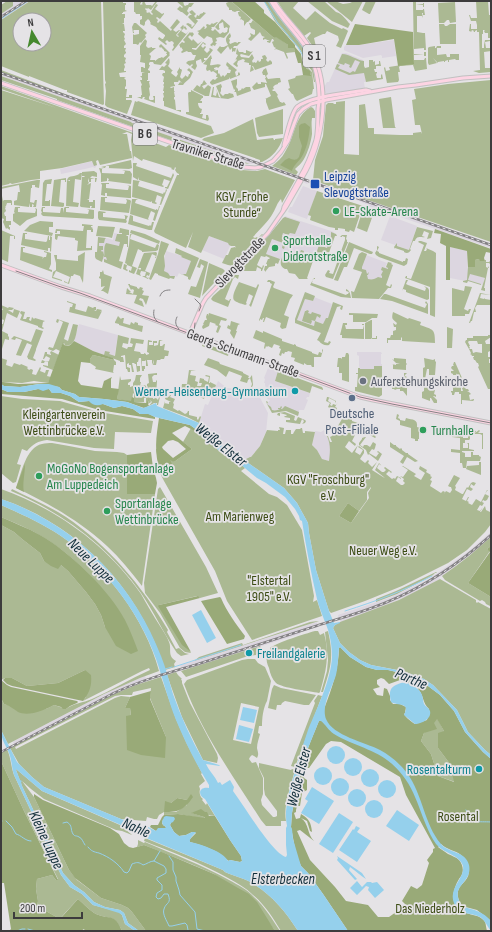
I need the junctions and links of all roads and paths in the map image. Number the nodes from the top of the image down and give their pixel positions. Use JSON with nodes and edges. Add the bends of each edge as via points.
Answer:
{"nodes":[{"id":1,"x":271,"y":1,"type":"edge"},
{"id":2,"x":274,"y":1,"type":"edge"},
{"id":3,"x":491,"y":76,"type":"edge"},
{"id":4,"x":1,"y":83,"type":"edge"},
{"id":5,"x":321,"y":100,"type":"junction"},
{"id":6,"x":315,"y":103,"type":"junction"},
{"id":7,"x":318,"y":107,"type":"junction"},
{"id":8,"x":284,"y":147,"type":"junction"},
{"id":9,"x":301,"y":179,"type":"junction"},
{"id":10,"x":1,"y":265,"type":"edge"},
{"id":11,"x":190,"y":333,"type":"junction"},
{"id":12,"x":491,"y":423,"type":"edge"}],
"edges":[{"from":1,"to":5,"type":"main road","number":"S 1","via":[[310,55]]},
{"from":2,"to":5,"type":"main road","number":"S 1","via":[[313,53],[319,72]]},
{"from":3,"to":5,"type":"main road","number":"B 6","via":[[366,90]]},
{"from":4,"to":8,"type":"main road","name":"Travniker Straße","number":"B 6","via":[[243,167],[255,168],[268,164]]},
{"from":5,"to":6,"type":"main road","name":"Travniker Straße","number":"B 6"},
{"from":5,"to":7,"type":"main road","name":"Slevogtstraße"},
{"from":5,"to":8,"type":"main road","number":"B 6","via":[[308,101],[297,108],[292,116]]},
{"from":5,"to":9,"type":"main road","name":"Slevogtstraße","via":[[318,139],[310,163]]},
{"from":6,"to":7,"type":"main road"},
{"from":6,"to":8,"type":"main road","name":"Travniker Straße","number":"B 6","via":[[298,114]]},
{"from":7,"to":9,"type":"main road","name":"Slevogtstraße","via":[[316,139]]},
{"from":9,"to":11,"type":"main road","name":"Slevogtstraße","via":[[283,213],[266,235],[206,298]]},
{"from":10,"to":11,"type":"main road","name":"Georg-Schumann-Straße"},
{"from":11,"to":12,"type":"main road","name":"Georg-Schumann-Straße","via":[[367,398]]}]}
